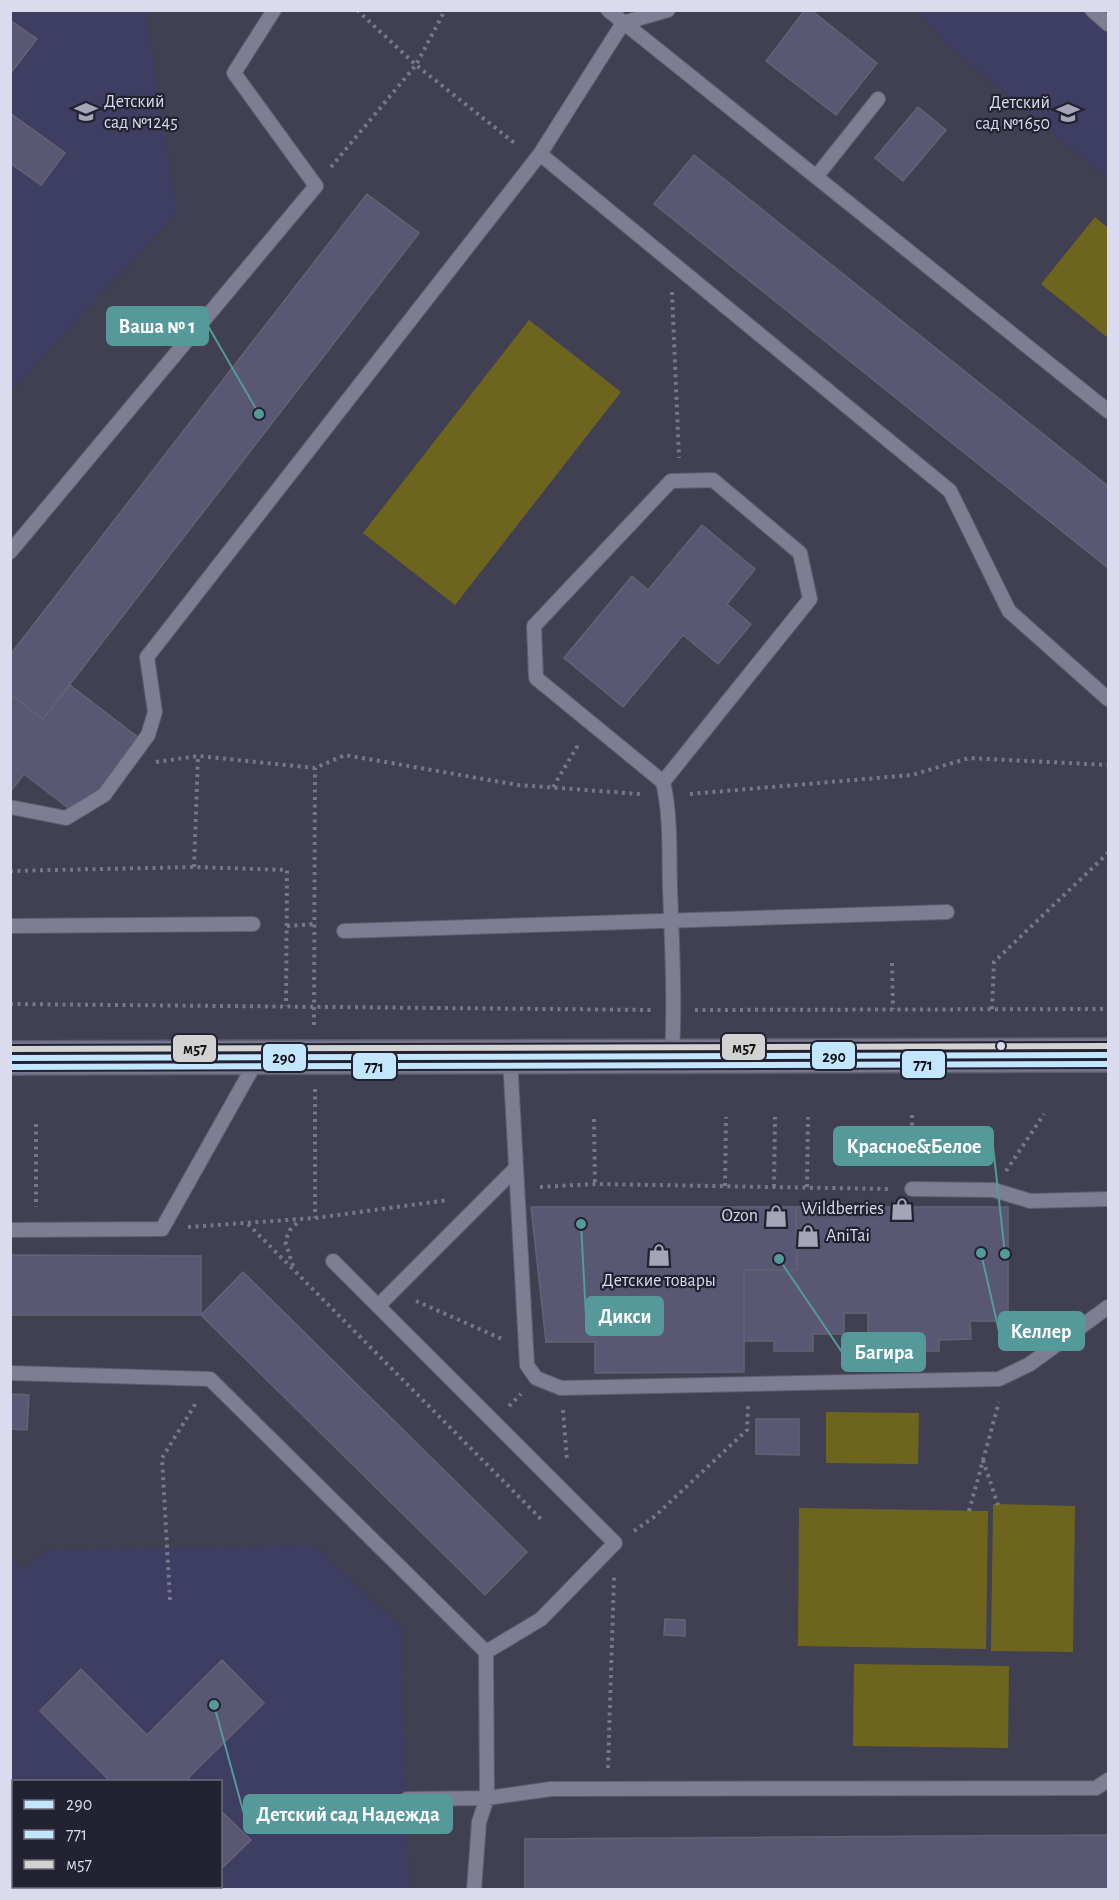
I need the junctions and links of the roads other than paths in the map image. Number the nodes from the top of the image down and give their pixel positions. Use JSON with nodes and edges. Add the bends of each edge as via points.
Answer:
{"nodes":[{"id":1,"x":273,"y":10,"type":"edge"},
{"id":2,"x":608,"y":10,"type":"edge"},
{"id":3,"x":668,"y":10,"type":"edge"},
{"id":4,"x":1092,"y":10,"type":"edge"},
{"id":5,"x":623,"y":23,"type":"junction"},
{"id":6,"x":1108,"y":24,"type":"edge"},
{"id":7,"x":878,"y":99,"type":"dead end"},
{"id":8,"x":540,"y":154,"type":"junction"},
{"id":9,"x":816,"y":177,"type":"junction"},
{"id":10,"x":1108,"y":411,"type":"edge"},
{"id":11,"x":10,"y":552,"type":"edge"},
{"id":12,"x":1108,"y":699,"type":"edge"},
{"id":13,"x":663,"y":782,"type":"junction"},
{"id":14,"x":10,"y":807,"type":"edge"},
{"id":15,"x":947,"y":912,"type":"dead end"},
{"id":16,"x":671,"y":921,"type":"junction"},
{"id":17,"x":253,"y":924,"type":"dead end"},
{"id":18,"x":10,"y":926,"type":"edge"},
{"id":19,"x":344,"y":931,"type":"dead end"},
{"id":20,"x":672,"y":1055,"type":"junction"},
{"id":21,"x":1108,"y":1055,"type":"edge"},
{"id":22,"x":10,"y":1058,"type":"edge"},
{"id":23,"x":258,"y":1058,"type":"junction"},
{"id":24,"x":510,"y":1058,"type":"junction"},
{"id":25,"x":516,"y":1168,"type":"junction"},
{"id":26,"x":912,"y":1189,"type":"road end"},
{"id":27,"x":1108,"y":1198,"type":"edge"},
{"id":28,"x":10,"y":1230,"type":"edge"},
{"id":29,"x":333,"y":1261,"type":"dead end"},
{"id":30,"x":378,"y":1306,"type":"junction"},
{"id":31,"x":1108,"y":1307,"type":"edge"},
{"id":32,"x":10,"y":1373,"type":"edge"},
{"id":33,"x":486,"y":1652,"type":"junction"},
{"id":34,"x":1108,"y":1780,"type":"edge"},
{"id":35,"x":487,"y":1798,"type":"junction"},
{"id":36,"x":406,"y":1799,"type":"dead end"},
{"id":37,"x":474,"y":1890,"type":"edge"}],
"edges":[{"from":1,"to":11,"type":"lane","via":[[234,73],[316,186]]},
{"from":2,"to":5,"type":"lane"},
{"from":3,"to":5,"type":"lane"},
{"from":4,"to":6,"type":"lane"},
{"from":5,"to":8,"type":"lane"},
{"from":5,"to":9,"type":"lane"},
{"from":7,"to":9,"type":"lane"},
{"from":8,"to":12,"type":"lane","via":[[950,491],[1009,611]]},
{"from":8,"to":14,"type":"lane","via":[[147,657],[155,712],[151,728],[104,795],[66,818]]},
{"from":9,"to":10,"type":"lane"},
{"from":13,"to":13,"type":"lane","via":[[536,678],[534,626],[671,480],[713,480],[800,554],[810,599]]},
{"from":13,"to":16,"type":"lane"},
{"from":15,"to":16,"type":"lane"},
{"from":16,"to":19,"type":"lane"},
{"from":16,"to":20,"type":"lane"},
{"from":17,"to":18,"type":"lane"},
{"from":20,"to":21,"type":"main road"},
{"from":20,"to":24,"type":"main road"},
{"from":22,"to":23,"type":"main road"},
{"from":23,"to":24,"type":"main road"},
{"from":23,"to":28,"type":"lane","via":[[162,1229]]},
{"from":24,"to":25,"type":"lane"},
{"from":25,"to":30,"type":"lane"},
{"from":25,"to":31,"type":"lane","via":[[527,1365],[536,1378],[561,1388],[999,1379],[1030,1364]]},
{"from":26,"to":27,"type":"lane","via":[[994,1190],[1030,1201]]},
{"from":29,"to":30,"type":"lane"},
{"from":30,"to":33,"type":"lane","via":[[615,1543],[541,1619]]},
{"from":32,"to":33,"type":"lane","via":[[210,1379]]},
{"from":33,"to":35,"type":"lane"},
{"from":34,"to":35,"type":"lane","via":[[1096,1788],[551,1789]]},
{"from":35,"to":36,"type":"lane"},
{"from":35,"to":37,"type":"lane","via":[[479,1822]]}]}
